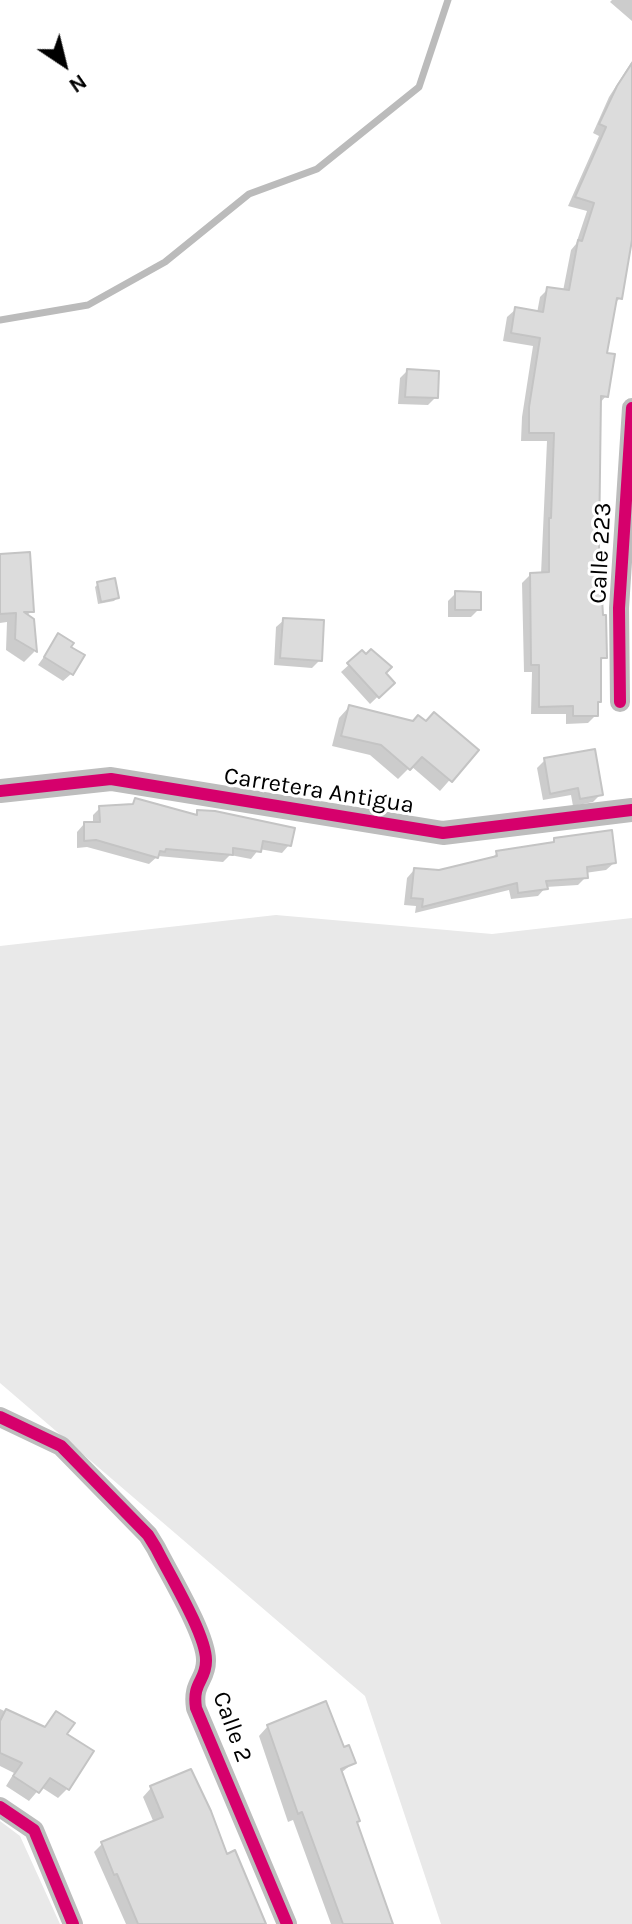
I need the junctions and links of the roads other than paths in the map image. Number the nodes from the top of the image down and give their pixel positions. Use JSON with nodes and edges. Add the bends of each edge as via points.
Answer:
{"nodes":[{"id":1,"x":632,"y":408,"type":"edge"},
{"id":2,"x":620,"y":702,"type":"dead end"},
{"id":3,"x":0,"y":791,"type":"edge"},
{"id":4,"x":632,"y":810,"type":"edge"},
{"id":5,"x":0,"y":1417,"type":"edge"},
{"id":6,"x":0,"y":1807,"type":"edge"},
{"id":7,"x":73,"y":1924,"type":"edge"},
{"id":8,"x":287,"y":1924,"type":"edge"}],
"edges":[{"from":1,"to":2,"type":"street","name":"Calle 223","via":[[619,608]]},
{"from":3,"to":4,"type":"street","name":"Carretera Antigua","via":[[111,779],[443,833]]},
{"from":5,"to":8,"type":"street","name":"Calle 2","via":[[61,1446],[156,1548],[203,1641],[207,1663],[194,1692],[196,1708]]},
{"from":6,"to":7,"type":"street","via":[[34,1830]]}]}
